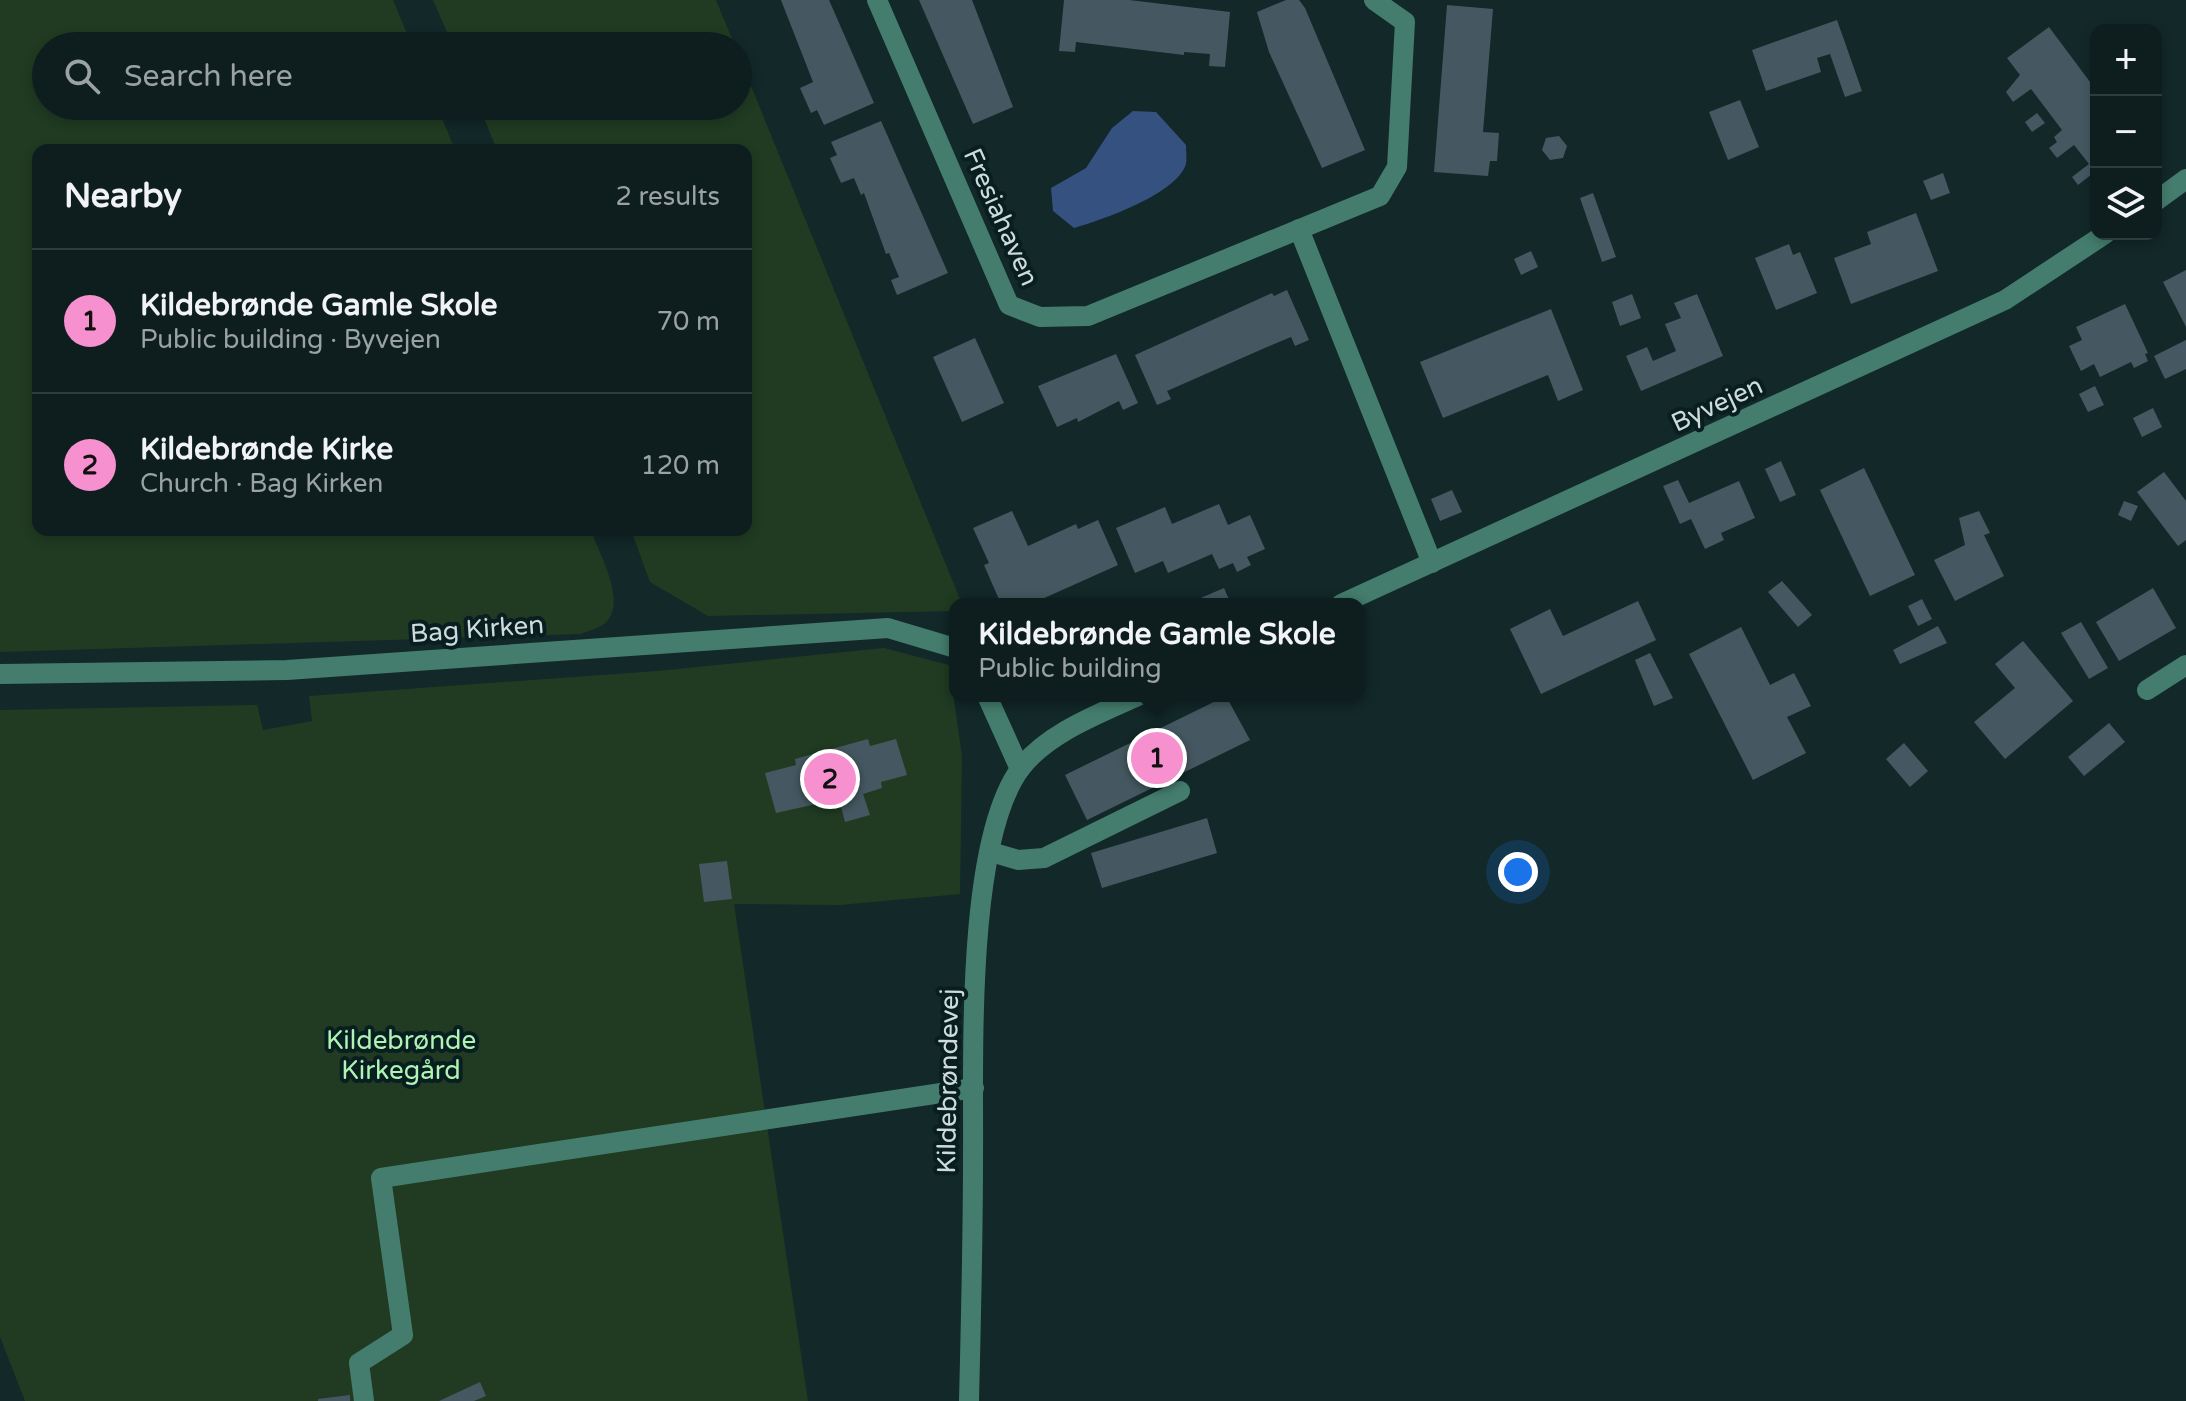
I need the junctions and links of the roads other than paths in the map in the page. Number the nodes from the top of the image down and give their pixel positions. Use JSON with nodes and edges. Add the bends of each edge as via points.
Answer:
{"nodes":[{"id":1,"x":877,"y":0,"type":"edge"},
{"id":2,"x":1374,"y":0,"type":"edge"},
{"id":3,"x":2186,"y":179,"type":"edge"},
{"id":4,"x":2162,"y":197,"type":"edge"},
{"id":5,"x":1299,"y":229,"type":"junction"},
{"id":6,"x":2096,"y":240,"type":"edge"},
{"id":7,"x":1432,"y":563,"type":"junction"},
{"id":8,"x":1354,"y":598,"type":"edge"},
{"id":9,"x":949,"y":646,"type":"edge"},
{"id":10,"x":2186,"y":665,"type":"edge"},
{"id":11,"x":0,"y":674,"type":"edge"},
{"id":12,"x":2147,"y":690,"type":"dead end"},
{"id":13,"x":990,"y":702,"type":"edge"},
{"id":14,"x":1125,"y":702,"type":"edge"},
{"id":15,"x":1020,"y":769,"type":"junction"},
{"id":16,"x":1180,"y":791,"type":"dead end"},
{"id":17,"x":991,"y":852,"type":"junction"},
{"id":18,"x":974,"y":1088,"type":"junction"},
{"id":19,"x":364,"y":1401,"type":"edge"},
{"id":20,"x":969,"y":1401,"type":"edge"}],
"edges":[{"from":1,"to":5,"type":"street","name":"Fresiahaven","via":[[1009,305],[1040,317],[1088,316]]},
{"from":2,"to":5,"type":"street","name":"Fresiahaven","via":[[1405,22],[1397,167],[1380,196]]},
{"from":3,"to":4,"type":"street"},
{"from":5,"to":7,"type":"street"},
{"from":6,"to":7,"type":"street","name":"Byvejen","via":[[2005,300]]},
{"from":7,"to":8,"type":"street","name":"Byvejen"},
{"from":9,"to":11,"type":"street","name":"Bag Kirken","via":[[888,628],[287,670]]},
{"from":10,"to":12,"type":"street"},
{"from":13,"to":15,"type":"street"},
{"from":14,"to":15,"type":"street","via":[[1050,742]]},
{"from":15,"to":17,"type":"street","name":"Kildebrøndevej","via":[[997,817]]},
{"from":16,"to":17,"type":"street","via":[[1044,858],[1018,860]]},
{"from":17,"to":18,"type":"street","name":"Kildebrøndevej","via":[[974,992]]},
{"from":18,"to":19,"type":"street","via":[[381,1178],[403,1335],[359,1363]]},
{"from":18,"to":20,"type":"street","name":"Kildebrøndevej"}]}
